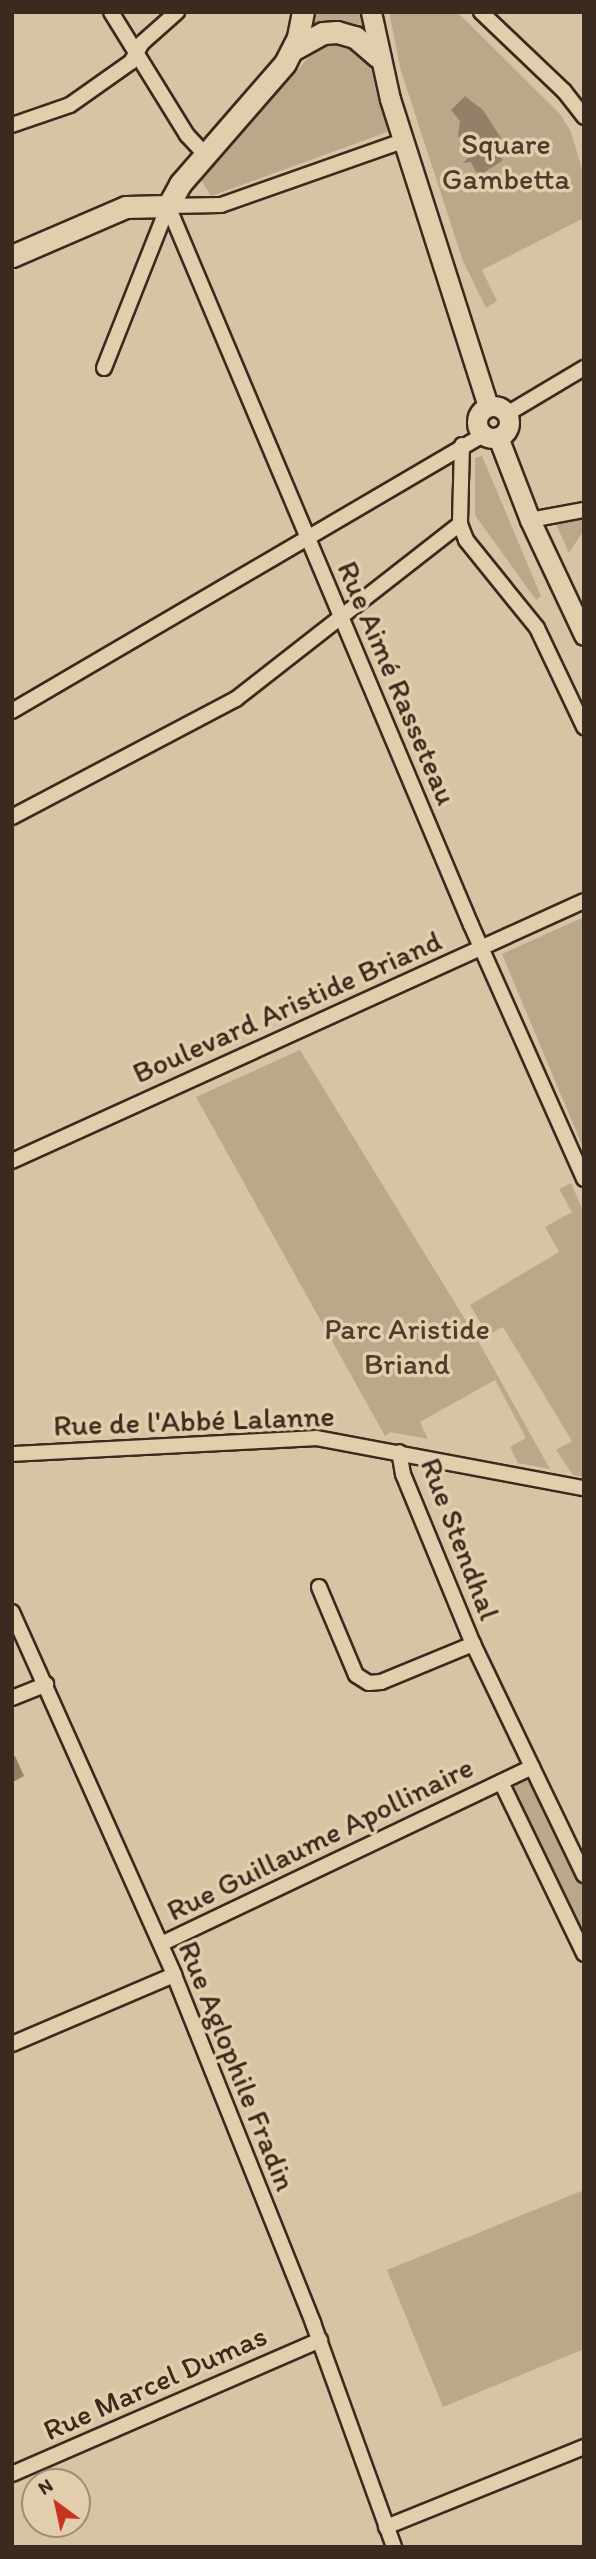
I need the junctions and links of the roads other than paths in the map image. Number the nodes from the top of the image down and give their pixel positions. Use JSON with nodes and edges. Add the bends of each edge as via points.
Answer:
{"nodes":[{"id":1,"x":111,"y":12,"type":"edge"},
{"id":2,"x":177,"y":12,"type":"edge"},
{"id":3,"x":303,"y":12,"type":"edge"},
{"id":4,"x":371,"y":12,"type":"edge"},
{"id":5,"x":481,"y":12,"type":"edge"},
{"id":6,"x":294,"y":49,"type":"junction"},
{"id":7,"x":137,"y":54,"type":"junction"},
{"id":8,"x":378,"y":57,"type":"junction"},
{"id":9,"x":584,"y":117,"type":"edge"},
{"id":10,"x":12,"y":125,"type":"edge"},
{"id":11,"x":403,"y":141,"type":"junction"},
{"id":12,"x":205,"y":154,"type":"junction"},
{"id":13,"x":168,"y":205,"type":"junction"},
{"id":14,"x":12,"y":256,"type":"edge"},
{"id":15,"x":104,"y":368,"type":"dead end"},
{"id":16,"x":584,"y":368,"type":"edge"},
{"id":17,"x":498,"y":410,"type":"junction"},
{"id":18,"x":491,"y":436,"type":"junction"},
{"id":19,"x":462,"y":445,"type":"junction"},
{"id":20,"x":584,"y":510,"type":"edge"},
{"id":21,"x":530,"y":520,"type":"junction"},
{"id":22,"x":460,"y":524,"type":"junction"},
{"id":23,"x":307,"y":536,"type":"junction"},
{"id":24,"x":341,"y":615,"type":"junction"},
{"id":25,"x":584,"y":635,"type":"edge"},
{"id":26,"x":12,"y":710,"type":"edge"},
{"id":27,"x":584,"y":727,"type":"edge"},
{"id":28,"x":12,"y":817,"type":"edge"},
{"id":29,"x":584,"y":901,"type":"edge"},
{"id":30,"x":481,"y":948,"type":"junction"},
{"id":31,"x":12,"y":1161,"type":"edge"},
{"id":32,"x":584,"y":1179,"type":"edge"},
{"id":33,"x":399,"y":1452,"type":"junction"},
{"id":34,"x":12,"y":1454,"type":"edge"},
{"id":35,"x":584,"y":1488,"type":"edge"},
{"id":36,"x":319,"y":1587,"type":"dead end"},
{"id":37,"x":12,"y":1612,"type":"edge"},
{"id":38,"x":473,"y":1644,"type":"junction"},
{"id":39,"x":46,"y":1684,"type":"junction"},
{"id":40,"x":12,"y":1698,"type":"edge"},
{"id":41,"x":531,"y":1767,"type":"junction"},
{"id":42,"x":501,"y":1782,"type":"junction"},
{"id":43,"x":584,"y":1875,"type":"edge"},
{"id":44,"x":161,"y":1944,"type":"junction"},
{"id":45,"x":584,"y":1954,"type":"edge"},
{"id":46,"x":174,"y":1975,"type":"junction"},
{"id":47,"x":12,"y":2045,"type":"edge"},
{"id":48,"x":320,"y":2340,"type":"junction"},
{"id":49,"x":584,"y":2447,"type":"edge"},
{"id":50,"x":12,"y":2474,"type":"edge"},
{"id":51,"x":386,"y":2527,"type":"junction"},
{"id":52,"x":394,"y":2547,"type":"edge"}],
"edges":[{"from":1,"to":7,"type":"street"},
{"from":2,"to":7,"type":"street","via":[[142,43]]},
{"from":3,"to":6,"type":"main road"},
{"from":4,"to":8,"type":"main road"},
{"from":5,"to":9,"type":"street","via":[[564,91]]},
{"from":6,"to":8,"type":"main road","via":[[323,33],[337,32],[355,37]]},
{"from":6,"to":12,"type":"main road"},
{"from":7,"to":10,"type":"street","via":[[70,105]]},
{"from":7,"to":12,"type":"street","via":[[187,135]]},
{"from":8,"to":11,"type":"main road"},
{"from":11,"to":13,"type":"street","via":[[222,205]]},
{"from":11,"to":17,"type":"main road"},
{"from":12,"to":13,"type":"main road"},
{"from":13,"to":14,"type":"main road","via":[[125,206]]},
{"from":13,"to":15,"type":"street"},
{"from":13,"to":23,"type":"street","name":"Rue Aimé Rasseteau"},
{"from":16,"to":17,"type":"street"},
{"from":17,"to":18,"type":"main road","via":[[509,425]]},
{"from":17,"to":18,"type":"main road","via":[[477,416]]},
{"from":18,"to":19,"type":"street"},
{"from":18,"to":21,"type":"main road"},
{"from":19,"to":22,"type":"street"},
{"from":19,"to":23,"type":"street"},
{"from":20,"to":21,"type":"street"},
{"from":21,"to":25,"type":"main road"},
{"from":22,"to":24,"type":"street"},
{"from":22,"to":27,"type":"street","via":[[466,540],[537,628]]},
{"from":23,"to":24,"type":"street","name":"Rue Aimé Rasseteau"},
{"from":23,"to":26,"type":"street"},
{"from":24,"to":28,"type":"street","via":[[236,699]]},
{"from":24,"to":30,"type":"street","name":"Rue Aimé Rasseteau"},
{"from":29,"to":30,"type":"street","name":"Boulevard Aristide Briand"},
{"from":30,"to":31,"type":"street","name":"Boulevard Aristide Briand"},
{"from":30,"to":32,"type":"street","name":"Rue Aimé Rasseteau"},
{"from":33,"to":34,"type":"street","name":"Rue de l'Abbé Lalanne","via":[[316,1438]]},
{"from":33,"to":35,"type":"street","name":"Rue de l'Abbé Lalanne"},
{"from":33,"to":38,"type":"street","name":"Rue Stendhal","via":[[403,1474]]},
{"from":36,"to":38,"type":"street","name":"Rue Stendhal","via":[[356,1675],[369,1683]]},
{"from":37,"to":39,"type":"street","name":"Rue Aglophile Fradin"},
{"from":38,"to":41,"type":"street","name":"Rue Stendhal"},
{"from":39,"to":40,"type":"street"},
{"from":39,"to":44,"type":"street","name":"Rue Aglophile Fradin"},
{"from":41,"to":42,"type":"street"},
{"from":41,"to":43,"type":"street","name":"Rue Stendhal"},
{"from":42,"to":44,"type":"street","name":"Rue Guillaume Apollinaire"},
{"from":42,"to":45,"type":"street"},
{"from":44,"to":46,"type":"street","name":"Rue Aglophile Fradin"},
{"from":46,"to":47,"type":"street"},
{"from":46,"to":48,"type":"street","name":"Rue Aglophile Fradin"},
{"from":48,"to":50,"type":"street","name":"Rue Marcel Dumas"},
{"from":48,"to":51,"type":"street","name":"Rue Aglophile Fradin"},
{"from":49,"to":51,"type":"street"},
{"from":51,"to":52,"type":"street","name":"Rue Aglophile Fradin"}]}
